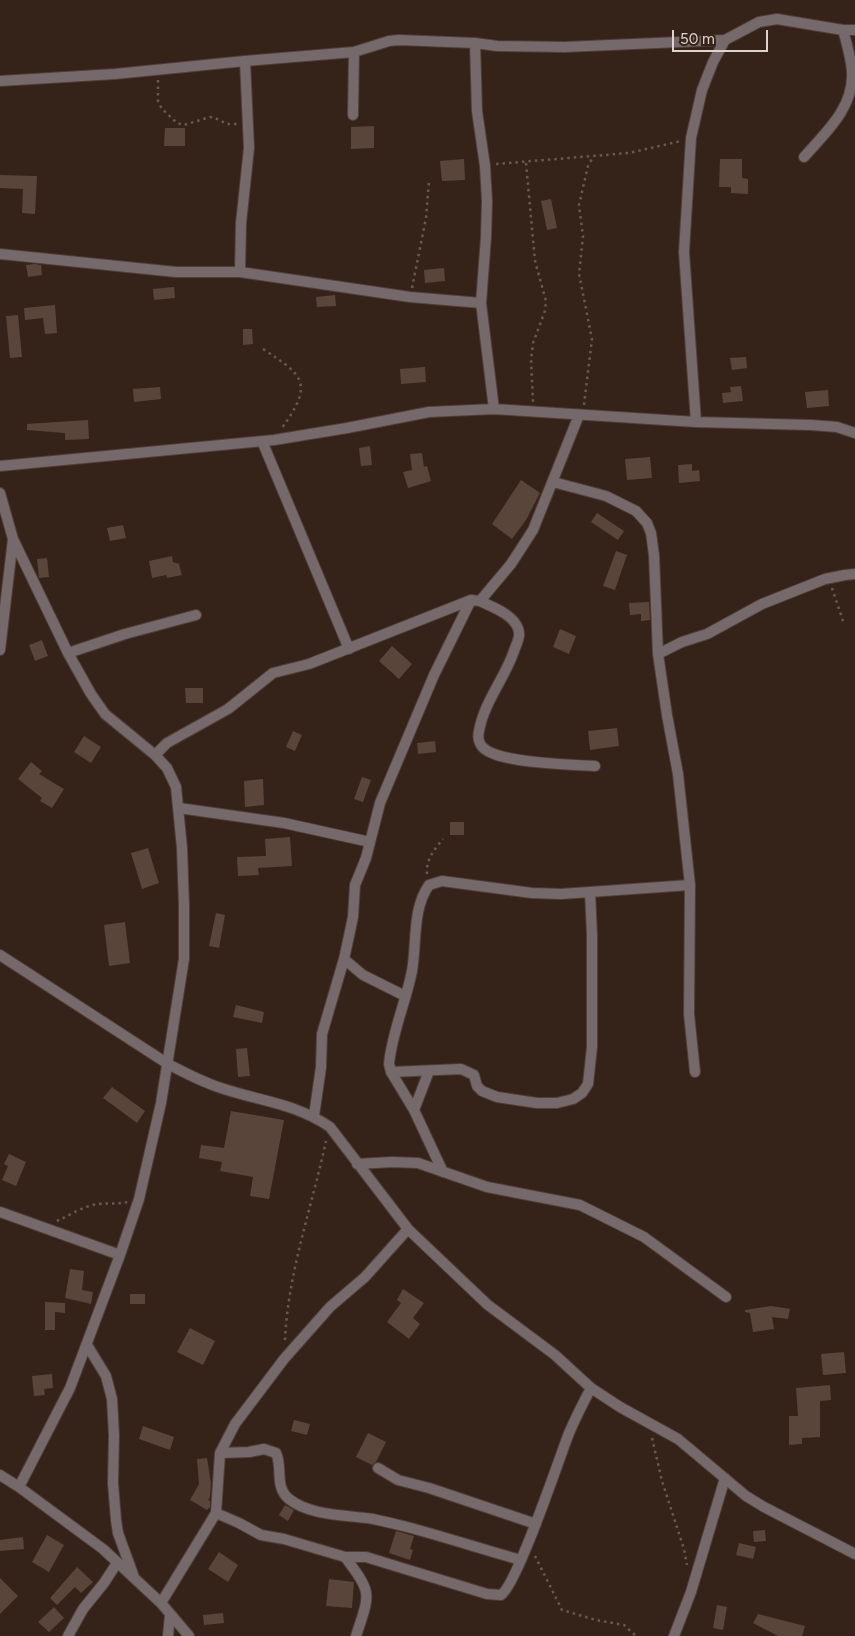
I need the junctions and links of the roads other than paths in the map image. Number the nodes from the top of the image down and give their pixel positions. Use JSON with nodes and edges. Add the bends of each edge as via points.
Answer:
{"nodes":[{"id":1,"x":843,"y":30,"type":"junction"},
{"id":2,"x":855,"y":30,"type":"edge"},
{"id":3,"x":725,"y":40,"type":"junction"},
{"id":4,"x":475,"y":43,"type":"junction"},
{"id":5,"x":354,"y":52,"type":"junction"},
{"id":6,"x":245,"y":61,"type":"junction"},
{"id":7,"x":0,"y":81,"type":"edge"},
{"id":8,"x":353,"y":115,"type":"dead end"},
{"id":9,"x":804,"y":158,"type":"dead end"},
{"id":10,"x":0,"y":254,"type":"edge"},
{"id":11,"x":240,"y":272,"type":"junction"},
{"id":12,"x":481,"y":303,"type":"junction"},
{"id":13,"x":494,"y":410,"type":"junction"},
{"id":14,"x":581,"y":416,"type":"junction"},
{"id":15,"x":696,"y":422,"type":"junction"},
{"id":16,"x":855,"y":433,"type":"edge"},
{"id":17,"x":262,"y":441,"type":"junction"},
{"id":18,"x":0,"y":466,"type":"edge"},
{"id":19,"x":553,"y":482,"type":"junction"},
{"id":20,"x":1,"y":497,"type":"edge"},
{"id":21,"x":13,"y":539,"type":"junction"},
{"id":22,"x":855,"y":574,"type":"edge"},
{"id":23,"x":475,"y":601,"type":"junction"},
{"id":24,"x":196,"y":615,"type":"dead end"},
{"id":25,"x":348,"y":649,"type":"junction"},
{"id":26,"x":0,"y":650,"type":"edge"},
{"id":27,"x":68,"y":653,"type":"junction"},
{"id":28,"x":658,"y":654,"type":"junction"},
{"id":29,"x":155,"y":755,"type":"junction"},
{"id":30,"x":595,"y":766,"type":"dead end"},
{"id":31,"x":179,"y":808,"type":"junction"},
{"id":32,"x":370,"y":842,"type":"junction"},
{"id":33,"x":690,"y":885,"type":"junction"},
{"id":34,"x":590,"y":892,"type":"junction"},
{"id":35,"x":0,"y":955,"type":"edge"},
{"id":36,"x":344,"y":959,"type":"junction"},
{"id":37,"x":405,"y":996,"type":"junction"},
{"id":38,"x":168,"y":1064,"type":"junction"},
{"id":39,"x":429,"y":1071,"type":"junction"},
{"id":40,"x":391,"y":1072,"type":"junction"},
{"id":41,"x":695,"y":1072,"type":"dead end"},
{"id":42,"x":414,"y":1110,"type":"junction"},
{"id":43,"x":314,"y":1116,"type":"junction"},
{"id":44,"x":356,"y":1164,"type":"junction"},
{"id":45,"x":443,"y":1172,"type":"junction"},
{"id":46,"x":0,"y":1212,"type":"edge"},
{"id":47,"x":408,"y":1229,"type":"junction"},
{"id":48,"x":120,"y":1255,"type":"junction"},
{"id":49,"x":726,"y":1297,"type":"dead end"},
{"id":50,"x":87,"y":1345,"type":"junction"},
{"id":51,"x":591,"y":1388,"type":"junction"},
{"id":52,"x":220,"y":1453,"type":"junction"},
{"id":53,"x":378,"y":1468,"type":"dead end"},
{"id":54,"x":0,"y":1475,"type":"edge"},
{"id":55,"x":725,"y":1478,"type":"junction"},
{"id":56,"x":19,"y":1487,"type":"junction"},
{"id":57,"x":216,"y":1514,"type":"junction"},
{"id":58,"x":536,"y":1524,"type":"junction"},
{"id":59,"x":855,"y":1554,"type":"edge"},
{"id":60,"x":345,"y":1557,"type":"junction"},
{"id":61,"x":521,"y":1560,"type":"junction"},
{"id":62,"x":118,"y":1563,"type":"junction"},
{"id":63,"x":135,"y":1579,"type":"junction"},
{"id":64,"x":161,"y":1603,"type":"junction"},
{"id":65,"x":170,"y":1615,"type":"junction"},
{"id":66,"x":68,"y":1636,"type":"edge"},
{"id":67,"x":168,"y":1636,"type":"edge"},
{"id":68,"x":189,"y":1636,"type":"edge"},
{"id":69,"x":356,"y":1636,"type":"edge"},
{"id":70,"x":674,"y":1636,"type":"edge"}],
"edges":[{"from":1,"to":2,"type":"street"},
{"from":1,"to":3,"type":"street","via":[[777,19],[759,22]]},
{"from":1,"to":9,"type":"street","via":[[852,71],[849,94],[843,111]]},
{"from":3,"to":4,"type":"street","via":[[564,47]]},
{"from":3,"to":15,"type":"street","via":[[702,90],[691,138],[684,252]]},
{"from":4,"to":5,"type":"street","via":[[399,40]]},
{"from":4,"to":12,"type":"street","via":[[477,111],[485,166],[486,221]]},
{"from":5,"to":6,"type":"street"},
{"from":5,"to":8,"type":"street"},
{"from":6,"to":7,"type":"street"},
{"from":6,"to":11,"type":"street","via":[[249,129]]},
{"from":10,"to":11,"type":"street","via":[[176,272]]},
{"from":11,"to":12,"type":"street","via":[[410,297]]},
{"from":12,"to":13,"type":"street"},
{"from":13,"to":14,"type":"street"},
{"from":13,"to":17,"type":"street","via":[[429,412]]},
{"from":14,"to":15,"type":"street"},
{"from":14,"to":19,"type":"street"},
{"from":15,"to":16,"type":"street","via":[[811,425],[836,427]]},
{"from":17,"to":18,"type":"street"},
{"from":17,"to":25,"type":"street"},
{"from":19,"to":23,"type":"street","via":[[525,543]]},
{"from":19,"to":28,"type":"street","via":[[606,496],[636,511],[647,523],[654,556]]},
{"from":20,"to":21,"type":"street"},
{"from":21,"to":26,"type":"street"},
{"from":21,"to":27,"type":"street"},
{"from":22,"to":28,"type":"street","via":[[825,579],[762,604],[707,634]]},
{"from":23,"to":25,"type":"street","via":[[447,608]]},
{"from":23,"to":30,"type":"street","via":[[511,618],[520,634],[478,731],[481,745],[487,751],[504,757],[558,765]]},
{"from":23,"to":32,"type":"street","via":[[434,675],[380,803]]},
{"from":24,"to":27,"type":"street"},
{"from":25,"to":29,"type":"street","via":[[273,673],[228,709],[167,743]]},
{"from":27,"to":29,"type":"street","via":[[105,714]]},
{"from":28,"to":33,"type":"street","via":[[678,774]]},
{"from":29,"to":31,"type":"street","via":[[167,768],[176,787]]},
{"from":31,"to":32,"type":"street","via":[[284,823]]},
{"from":31,"to":38,"type":"street","via":[[184,959]]},
{"from":32,"to":36,"type":"street","via":[[355,885],[353,917]]},
{"from":33,"to":34,"type":"street"},
{"from":33,"to":41,"type":"street","via":[[689,1014]]},
{"from":34,"to":37,"type":"street","via":[[532,893],[442,881],[429,885],[419,903],[412,971]]},
{"from":34,"to":39,"type":"street","via":[[592,1046],[588,1084],[582,1093],[557,1103],[511,1100],[482,1091],[469,1071]]},
{"from":35,"to":38,"type":"street"},
{"from":36,"to":37,"type":"street","via":[[363,975]]},
{"from":36,"to":43,"type":"street","via":[[322,1034]]},
{"from":37,"to":40,"type":"street","via":[[390,1056]]},
{"from":38,"to":43,"type":"street","via":[[221,1088]]},
{"from":38,"to":48,"type":"street","via":[[139,1199]]},
{"from":39,"to":40,"type":"street"},
{"from":39,"to":42,"type":"street"},
{"from":40,"to":42,"type":"street"},
{"from":42,"to":45,"type":"street"},
{"from":43,"to":44,"type":"street","via":[[330,1127]]},
{"from":44,"to":45,"type":"street","via":[[405,1162]]},
{"from":44,"to":47,"type":"street"},
{"from":45,"to":49,"type":"street","via":[[486,1186],[580,1206],[644,1237]]},
{"from":46,"to":48,"type":"street"},
{"from":47,"to":51,"type":"street","via":[[488,1305],[555,1355]]},
{"from":47,"to":52,"type":"street","via":[[284,1359],[235,1424]]},
{"from":48,"to":50,"type":"street"},
{"from":50,"to":56,"type":"street","via":[[59,1413]]},
{"from":50,"to":63,"type":"street","via":[[106,1376],[112,1399],[116,1520]]},
{"from":51,"to":55,"type":"street","via":[[678,1440]]},
{"from":51,"to":58,"type":"street","via":[[574,1420]]},
{"from":52,"to":57,"type":"street"},
{"from":52,"to":61,"type":"street","via":[[264,1449],[276,1453],[283,1492],[295,1503],[333,1516],[373,1519],[437,1534]]},
{"from":53,"to":58,"type":"street","via":[[398,1480]]},
{"from":54,"to":56,"type":"street"},
{"from":55,"to":59,"type":"street","via":[[764,1507]]},
{"from":55,"to":70,"type":"street","via":[[691,1592]]},
{"from":56,"to":62,"type":"street"},
{"from":57,"to":60,"type":"street","via":[[261,1534]]},
{"from":57,"to":64,"type":"street"},
{"from":58,"to":61,"type":"street"},
{"from":60,"to":61,"type":"street","via":[[366,1557],[494,1595],[503,1594]]},
{"from":60,"to":69,"type":"street","via":[[367,1592],[367,1604]]},
{"from":62,"to":63,"type":"street"},
{"from":62,"to":66,"type":"street","via":[[83,1609]]},
{"from":63,"to":64,"type":"street"},
{"from":64,"to":65,"type":"street"},
{"from":65,"to":67,"type":"street"},
{"from":65,"to":68,"type":"street"}]}
